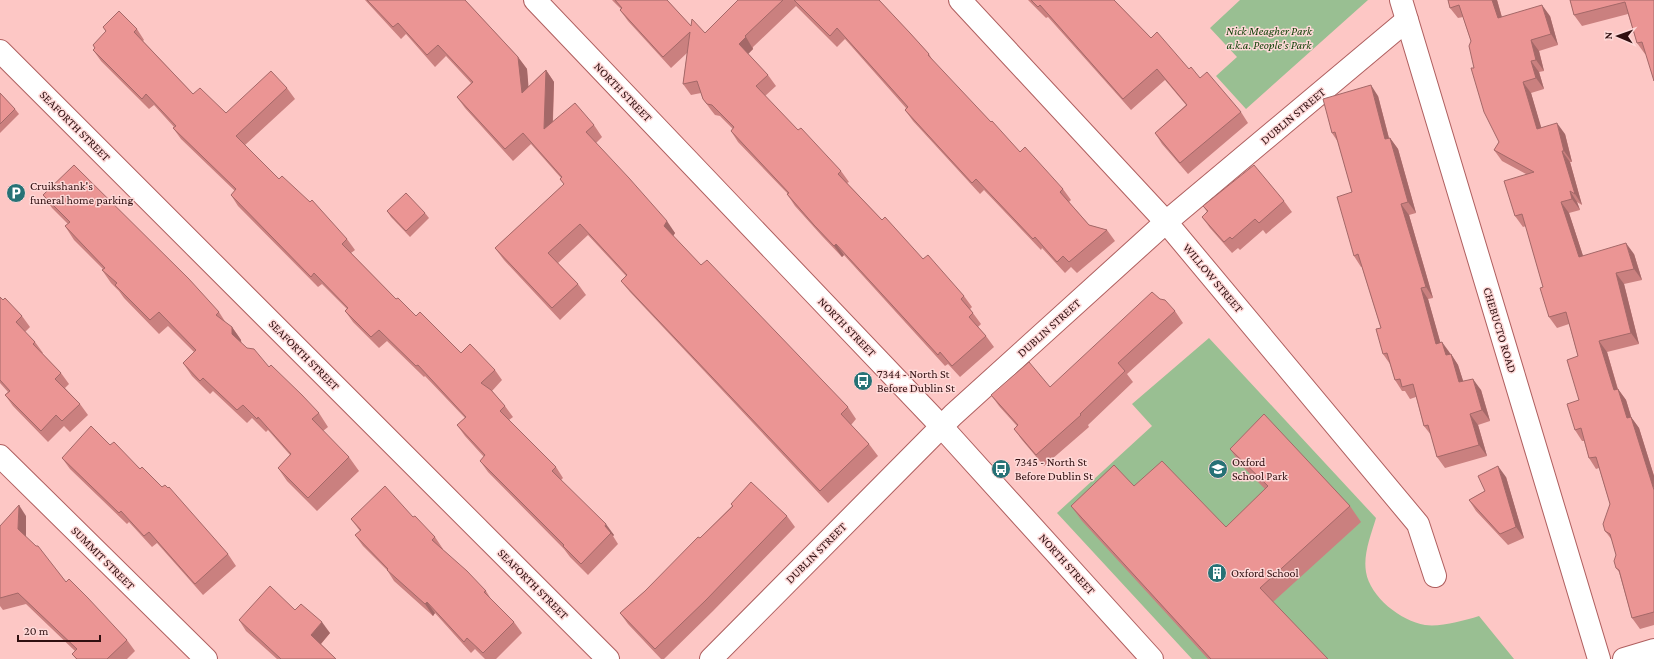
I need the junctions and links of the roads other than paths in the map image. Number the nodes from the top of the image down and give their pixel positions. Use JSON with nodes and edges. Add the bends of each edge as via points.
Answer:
{"nodes":[{"id":1,"x":535,"y":0,"type":"edge"},
{"id":2,"x":960,"y":0,"type":"edge"},
{"id":3,"x":1401,"y":0,"type":"edge"},
{"id":4,"x":1407,"y":20,"type":"junction"},
{"id":5,"x":0,"y":51,"type":"edge"},
{"id":6,"x":1166,"y":222,"type":"junction"},
{"id":7,"x":941,"y":426,"type":"junction"},
{"id":8,"x":0,"y":456,"type":"edge"},
{"id":9,"x":1435,"y":576,"type":"dead end"},
{"id":10,"x":1654,"y":650,"type":"edge"},
{"id":11,"x":206,"y":659,"type":"edge"},
{"id":12,"x":608,"y":659,"type":"edge"},
{"id":13,"x":711,"y":659,"type":"edge"},
{"id":14,"x":1152,"y":659,"type":"edge"},
{"id":15,"x":1599,"y":659,"type":"edge"},
{"id":16,"x":1624,"y":659,"type":"edge"}],
"edges":[{"from":1,"to":7,"type":"street","name":"NORTH STREET"},
{"from":2,"to":6,"type":"street","name":"WILLOW STREET"},
{"from":3,"to":4,"type":"street","name":"CHEBUCTO ROAD"},
{"from":4,"to":6,"type":"street","name":"DUBLIN STREET"},
{"from":4,"to":15,"type":"street","name":"CHEBUCTO ROAD"},
{"from":5,"to":12,"type":"street","name":"SEAFORTH STREET"},
{"from":6,"to":7,"type":"street","name":"DUBLIN STREET"},
{"from":6,"to":9,"type":"street","name":"WILLOW STREET","via":[[1418,524]]},
{"from":7,"to":13,"type":"street","name":"DUBLIN STREET"},
{"from":7,"to":14,"type":"street","name":"NORTH STREET"},
{"from":8,"to":11,"type":"street","name":"SUMMIT STREET"},
{"from":10,"to":16,"type":"street"}]}
